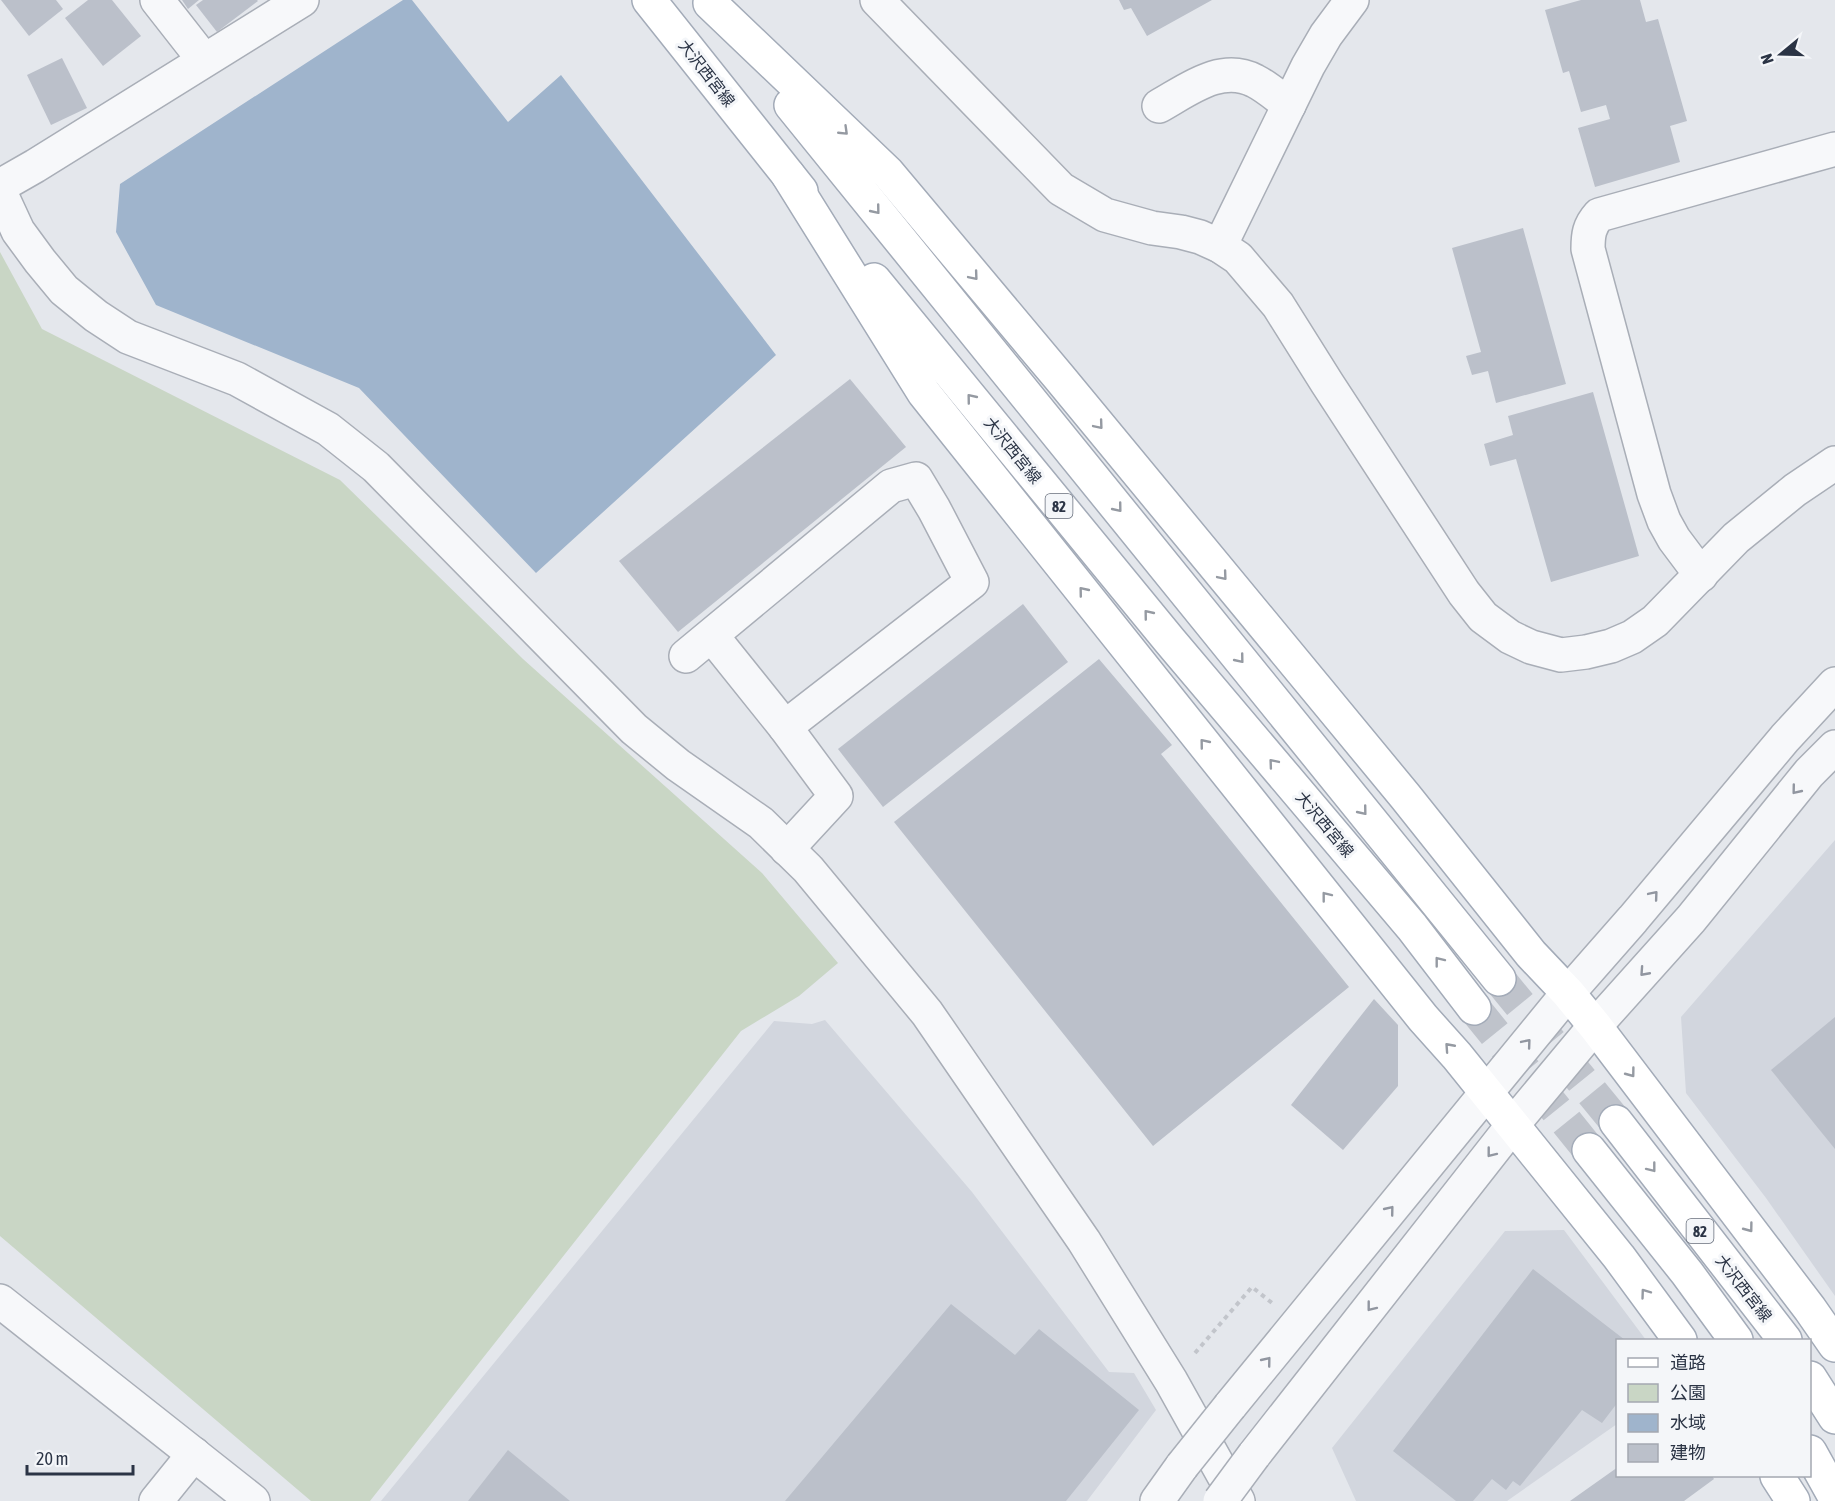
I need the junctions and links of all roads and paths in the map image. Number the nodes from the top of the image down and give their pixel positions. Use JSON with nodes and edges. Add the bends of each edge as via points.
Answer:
{"nodes":[{"id":1,"x":157,"y":0,"type":"edge"},
{"id":2,"x":302,"y":0,"type":"edge"},
{"id":3,"x":649,"y":0,"type":"edge"},
{"id":4,"x":877,"y":0,"type":"edge"},
{"id":5,"x":1352,"y":0,"type":"edge"},
{"id":6,"x":709,"y":2,"type":"edge"},
{"id":7,"x":204,"y":60,"type":"junction"},
{"id":8,"x":1289,"y":105,"type":"junction"},
{"id":9,"x":1159,"y":106,"type":"dead end"},
{"id":10,"x":1835,"y":149,"type":"edge"},
{"id":11,"x":788,"y":175,"type":"junction"},
{"id":12,"x":0,"y":186,"type":"edge"},
{"id":13,"x":0,"y":192,"type":"edge"},
{"id":14,"x":1220,"y":246,"type":"junction"},
{"id":15,"x":1835,"y":463,"type":"edge"},
{"id":16,"x":1701,"y":575,"type":"junction"},
{"id":17,"x":712,"y":636,"type":"junction"},
{"id":18,"x":686,"y":656,"type":"dead end"},
{"id":19,"x":1835,"y":684,"type":"edge"},
{"id":20,"x":785,"y":727,"type":"junction"},
{"id":21,"x":1835,"y":747,"type":"edge"},
{"id":22,"x":787,"y":849,"type":"junction"},
{"id":23,"x":1499,"y":979,"type":"tunnel mouth"},
{"id":24,"x":1568,"y":993,"type":"junction"},
{"id":25,"x":1474,"y":1008,"type":"tunnel mouth"},
{"id":26,"x":1595,"y":1026,"type":"junction"},
{"id":27,"x":1486,"y":1092,"type":"junction"},
{"id":28,"x":1616,"y":1122,"type":"tunnel mouth"},
{"id":29,"x":1513,"y":1126,"type":"junction"},
{"id":30,"x":1589,"y":1150,"type":"tunnel mouth"},
{"id":31,"x":1252,"y":1287,"type":"dead end"},
{"id":32,"x":0,"y":1301,"type":"edge"},
{"id":33,"x":1679,"y":1339,"type":"edge"},
{"id":34,"x":1735,"y":1339,"type":"edge"},
{"id":35,"x":1783,"y":1339,"type":"edge"},
{"id":36,"x":1835,"y":1345,"type":"edge"},
{"id":37,"x":1171,"y":1381,"type":"junction"},
{"id":38,"x":1811,"y":1381,"type":"edge"},
{"id":39,"x":1835,"y":1417,"type":"edge"},
{"id":40,"x":194,"y":1454,"type":"junction"},
{"id":41,"x":1811,"y":1455,"type":"edge"},
{"id":42,"x":1778,"y":1477,"type":"edge"},
{"id":43,"x":1835,"y":1497,"type":"edge"},
{"id":44,"x":156,"y":1501,"type":"edge"},
{"id":45,"x":253,"y":1501,"type":"edge"},
{"id":46,"x":1157,"y":1501,"type":"edge"},
{"id":47,"x":1220,"y":1501,"type":"edge"},
{"id":48,"x":1238,"y":1501,"type":"edge"},
{"id":49,"x":1793,"y":1501,"type":"edge"}],
"edges":[{"from":1,"to":7,"type":"street"},
{"from":2,"to":7,"type":"street"},
{"from":3,"to":11,"type":"main road","name":"大沢西宮線","number":"82"},
{"from":4,"to":14,"type":"street","via":[[1061,189],[1105,214],[1200,237]]},
{"from":5,"to":8,"type":"street","via":[[1326,35]]},
{"from":6,"to":23,"type":"main road","one_way":true},
{"from":6,"to":24,"type":"main road","one_way":true,"via":[[888,173],[1405,796],[1531,954]]},
{"from":7,"to":12,"type":"street"},
{"from":8,"to":9,"type":"street","via":[[1255,81],[1240,75],[1219,75]]},
{"from":8,"to":14,"type":"street"},
{"from":10,"to":16,"type":"street","via":[[1599,215],[1588,233],[1588,249],[1654,494],[1674,539]]},
{"from":25,"to":11,"type":"main road","name":"大沢西宮線","number":"82","one_way":true,"via":[[1412,927],[1170,641]]},
{"from":27,"to":11,"type":"main road","one_way":true,"via":[[924,393]]},
{"from":13,"to":22,"type":"street","via":[[18,231],[64,290],[128,337],[237,379],[328,429],[368,460],[634,729],[687,772],[761,823]]},
{"from":14,"to":16,"type":"street","via":[[1238,258],[1278,304],[1464,593],[1483,617],[1510,637],[1561,655],[1611,646],[1632,638],[1655,621]]},
{"from":15,"to":16,"type":"street","via":[[1736,538]]},
{"from":17,"to":18,"type":"street"},
{"from":17,"to":20,"type":"street"},
{"from":17,"to":20,"type":"street","via":[[891,486],[916,479],[972,582]]},
{"from":24,"to":19,"type":"street","one_way":true},
{"from":20,"to":22,"type":"street","via":[[836,796]]},
{"from":21,"to":26,"type":"street","one_way":true},
{"from":22,"to":37,"type":"street","via":[[927,1013],[1084,1241]]},
{"from":24,"to":26,"type":"main road"},
{"from":27,"to":24,"type":"street","one_way":true},
{"from":26,"to":29,"type":"street"},
{"from":26,"to":36,"type":"main road","one_way":true},
{"from":27,"to":29,"type":"main road"},
{"from":46,"to":27,"type":"street","one_way":true,"bridge":true},
{"from":28,"to":35,"type":"main road","name":"大沢西宮線","number":"82","one_way":true},
{"from":33,"to":29,"type":"main road","one_way":true,"via":[[1620,1257]]},
{"from":29,"to":47,"type":"street","one_way":true,"bridge":true},
{"from":30,"to":34,"type":"main road","number":"82"},
{"from":31,"to":37,"type":"path"},
{"from":32,"to":40,"type":"street"},
{"from":37,"to":48,"type":"street"},
{"from":38,"to":39,"type":"main road"},
{"from":40,"to":44,"type":"street"},
{"from":40,"to":45,"type":"street"},
{"from":41,"to":43,"type":"main road"},
{"from":42,"to":49,"type":"main road"}]}
